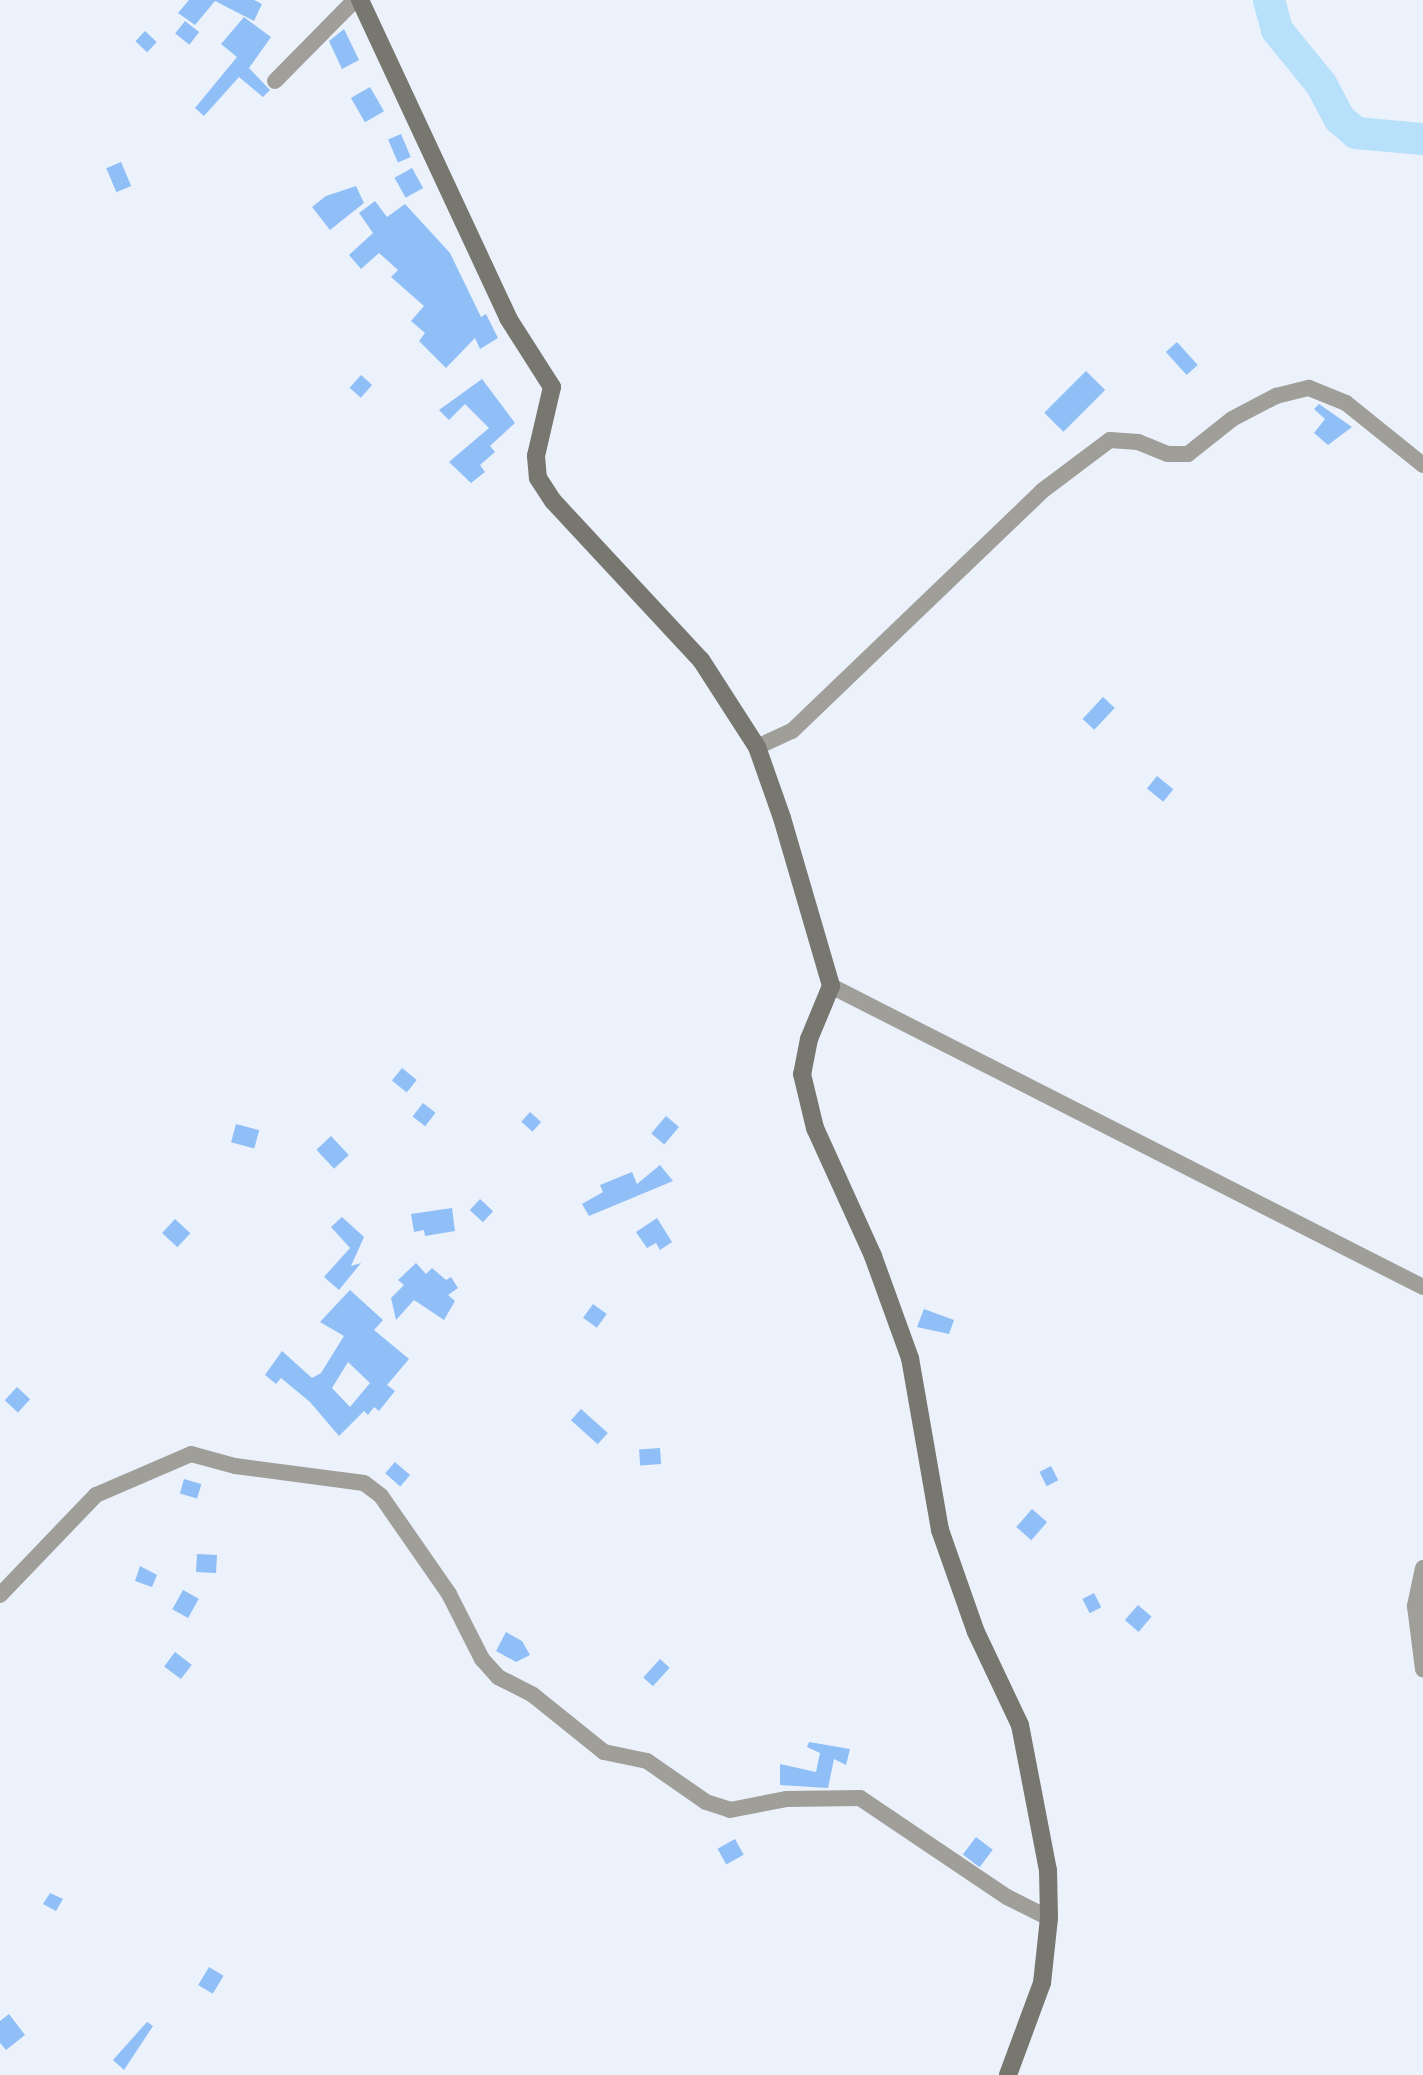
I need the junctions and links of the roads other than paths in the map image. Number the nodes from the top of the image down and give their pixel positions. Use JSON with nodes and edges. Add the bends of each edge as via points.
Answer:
{"nodes":[{"id":1,"x":357,"y":0,"type":"edge"},
{"id":2,"x":275,"y":81,"type":"dead end"},
{"id":3,"x":1423,"y":465,"type":"edge"},
{"id":4,"x":757,"y":747,"type":"junction"},
{"id":5,"x":831,"y":986,"type":"junction"},
{"id":6,"x":1423,"y":1287,"type":"edge"},
{"id":7,"x":1423,"y":1568,"type":"edge"},
{"id":8,"x":0,"y":1595,"type":"edge"},
{"id":9,"x":1423,"y":1670,"type":"edge"},
{"id":10,"x":1049,"y":1918,"type":"junction"},
{"id":11,"x":1008,"y":2075,"type":"edge"}],
"edges":[{"from":1,"to":2,"type":"street"},
{"from":1,"to":4,"type":"street","via":[[508,318],[552,387],[537,456],[538,478],[553,501],[701,660]]},
{"from":3,"to":4,"type":"street","via":[[1346,403],[1309,388],[1276,396],[1233,419],[1188,454],[1168,454],[1138,442],[1110,440],[1042,491],[792,731]]},
{"from":4,"to":5,"type":"street"},
{"from":5,"to":6,"type":"street"},
{"from":5,"to":10,"type":"street","via":[[809,1039],[802,1074],[815,1128],[892,1303],[910,1358],[940,1530],[976,1632],[1020,1725],[1048,1870]]},
{"from":7,"to":9,"type":"street","via":[[1415,1606]]},
{"from":8,"to":10,"type":"street","via":[[96,1495],[191,1454],[235,1466],[364,1483],[389,1507],[449,1594],[482,1659],[498,1677],[533,1695],[604,1752],[647,1761],[706,1802],[730,1810],[786,1799],[860,1798],[1007,1897]]},
{"from":10,"to":11,"type":"street","via":[[1042,1983]]}]}
